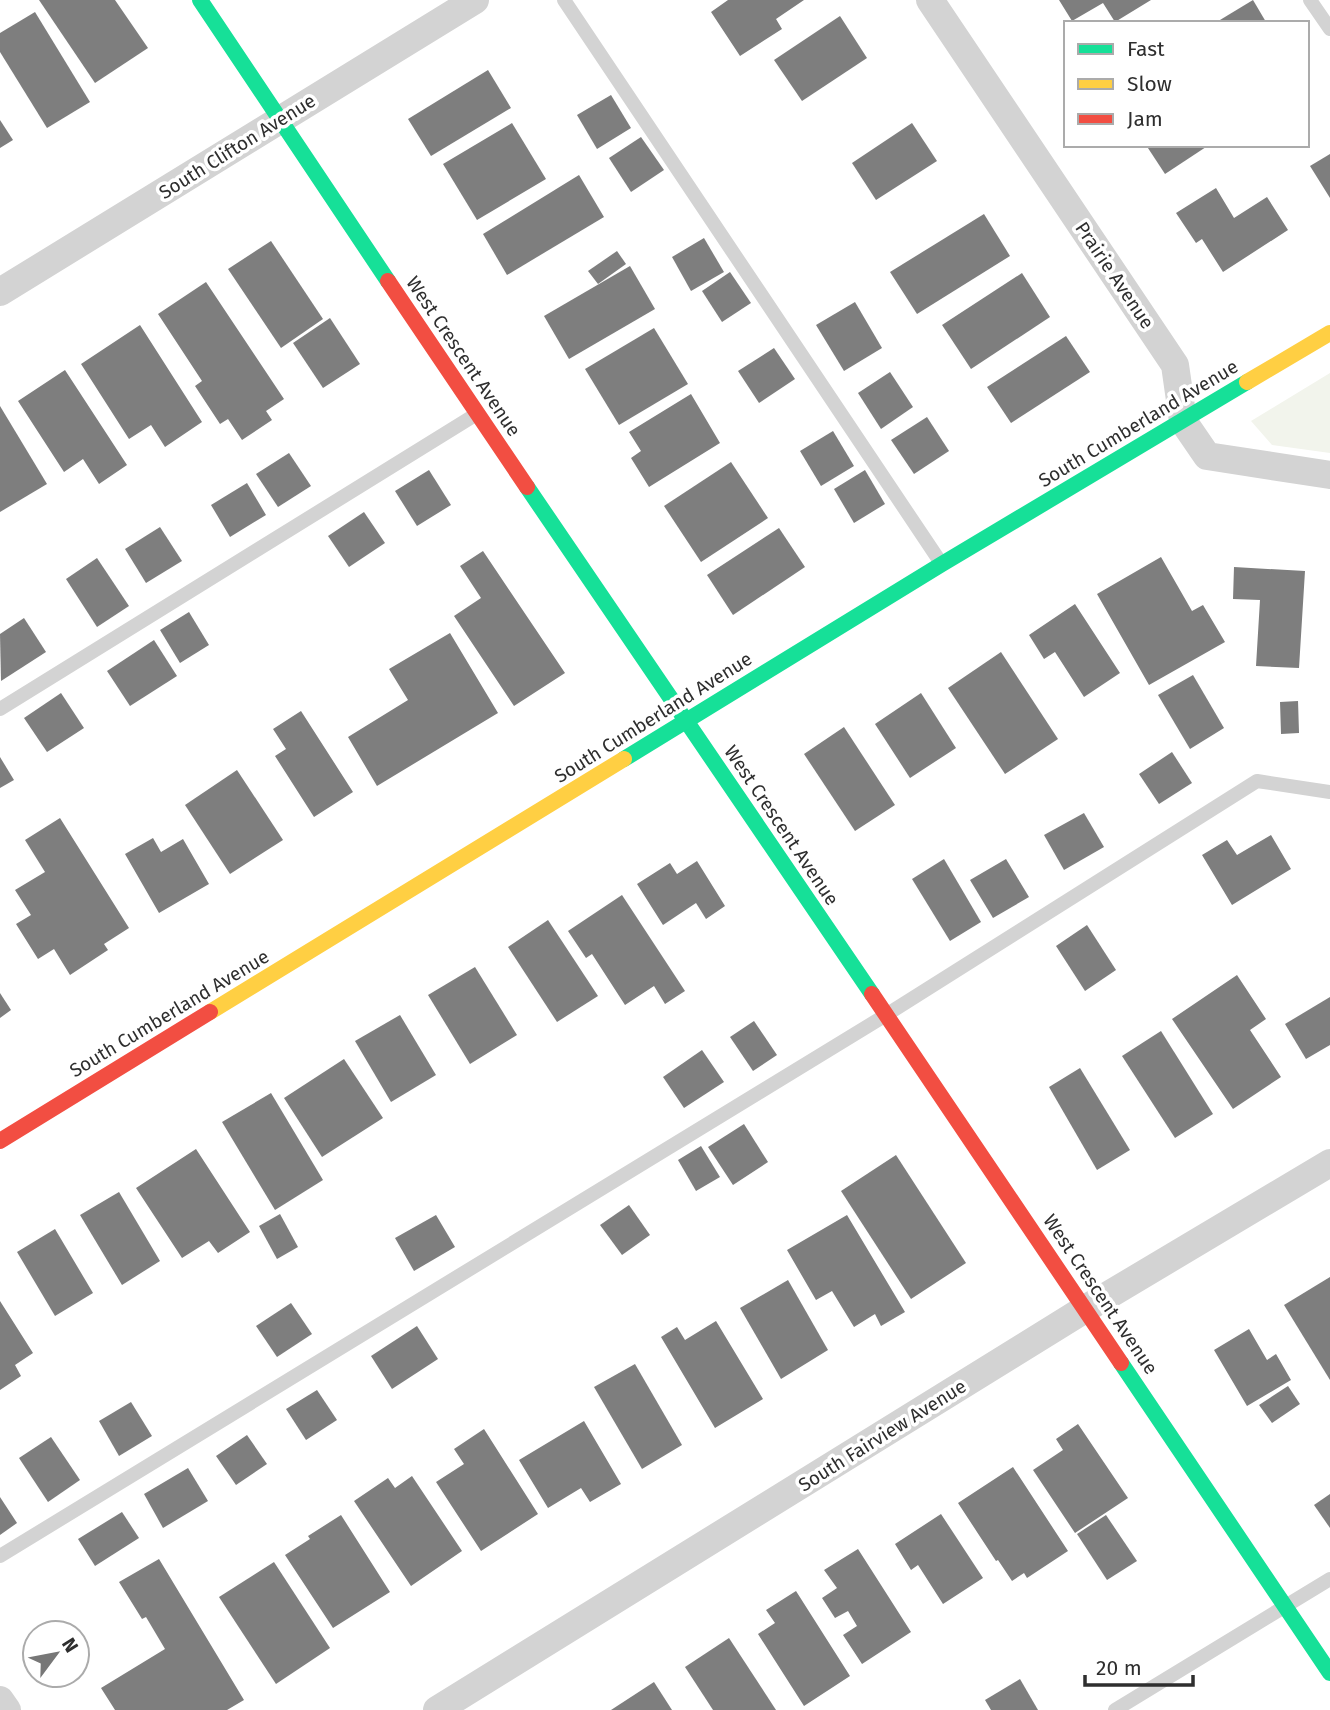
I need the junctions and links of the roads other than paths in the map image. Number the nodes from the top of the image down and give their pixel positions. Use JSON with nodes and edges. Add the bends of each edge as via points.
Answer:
{"nodes":[{"id":1,"x":200,"y":0,"type":"edge"},
{"id":2,"x":475,"y":0,"type":"edge"},
{"id":3,"x":564,"y":0,"type":"edge"},
{"id":4,"x":930,"y":0,"type":"edge"},
{"id":5,"x":1311,"y":0,"type":"edge"},
{"id":6,"x":1330,"y":29,"type":"edge"},
{"id":7,"x":281,"y":120,"type":"junction"},
{"id":8,"x":0,"y":292,"type":"edge"},
{"id":9,"x":1330,"y":333,"type":"edge"},
{"id":10,"x":477,"y":414,"type":"junction"},
{"id":11,"x":1183,"y":421,"type":"junction"},
{"id":12,"x":1330,"y":475,"type":"edge"},
{"id":13,"x":942,"y":564,"type":"junction"},
{"id":14,"x":0,"y":709,"type":"edge"},
{"id":15,"x":686,"y":721,"type":"junction"},
{"id":16,"x":1330,"y":792,"type":"edge"},
{"id":17,"x":886,"y":1015,"type":"junction"},
{"id":18,"x":0,"y":1141,"type":"edge"},
{"id":19,"x":1330,"y":1163,"type":"edge"},
{"id":20,"x":1085,"y":1309,"type":"junction"},
{"id":21,"x":0,"y":1556,"type":"edge"},
{"id":22,"x":1330,"y":1579,"type":"edge"},
{"id":23,"x":1286,"y":1606,"type":"junction"},
{"id":24,"x":1329,"y":1670,"type":"edge"},
{"id":25,"x":0,"y":1700,"type":"edge"},
{"id":26,"x":7,"y":1710,"type":"edge"},
{"id":27,"x":437,"y":1710,"type":"edge"},
{"id":28,"x":1115,"y":1710,"type":"edge"}],
"edges":[{"from":1,"to":7,"type":"street","name":"West Crescent Avenue"},
{"from":2,"to":7,"type":"street","name":"South Clifton Avenue"},
{"from":3,"to":13,"type":"lane"},
{"from":4,"to":11,"type":"street","name":"Prairie Avenue","via":[[1175,365]]},
{"from":5,"to":6,"type":"lane"},
{"from":7,"to":8,"type":"street","name":"South Clifton Avenue"},
{"from":7,"to":10,"type":"street","name":"West Crescent Avenue"},
{"from":9,"to":11,"type":"street","name":"South Cumberland Avenue"},
{"from":10,"to":14,"type":"lane"},
{"from":10,"to":15,"type":"street","name":"West Crescent Avenue"},
{"from":11,"to":12,"type":"street","name":"Prairie Avenue","via":[[1207,456]]},
{"from":11,"to":13,"type":"street","name":"South Cumberland Avenue"},
{"from":13,"to":15,"type":"street","name":"South Cumberland Avenue"},
{"from":15,"to":17,"type":"street","name":"West Crescent Avenue"},
{"from":15,"to":18,"type":"street","name":"South Cumberland Avenue"},
{"from":16,"to":17,"type":"lane","via":[[1257,781]]},
{"from":17,"to":20,"type":"street","name":"West Crescent Avenue"},
{"from":17,"to":21,"type":"lane"},
{"from":19,"to":20,"type":"street","name":"South Fairview Avenue"},
{"from":20,"to":23,"type":"street","name":"West Crescent Avenue"},
{"from":20,"to":27,"type":"street","name":"South Fairview Avenue"},
{"from":22,"to":23,"type":"lane"},
{"from":23,"to":24,"type":"street","name":"West Crescent Avenue"},
{"from":23,"to":28,"type":"lane"},
{"from":25,"to":26,"type":"street"}]}
